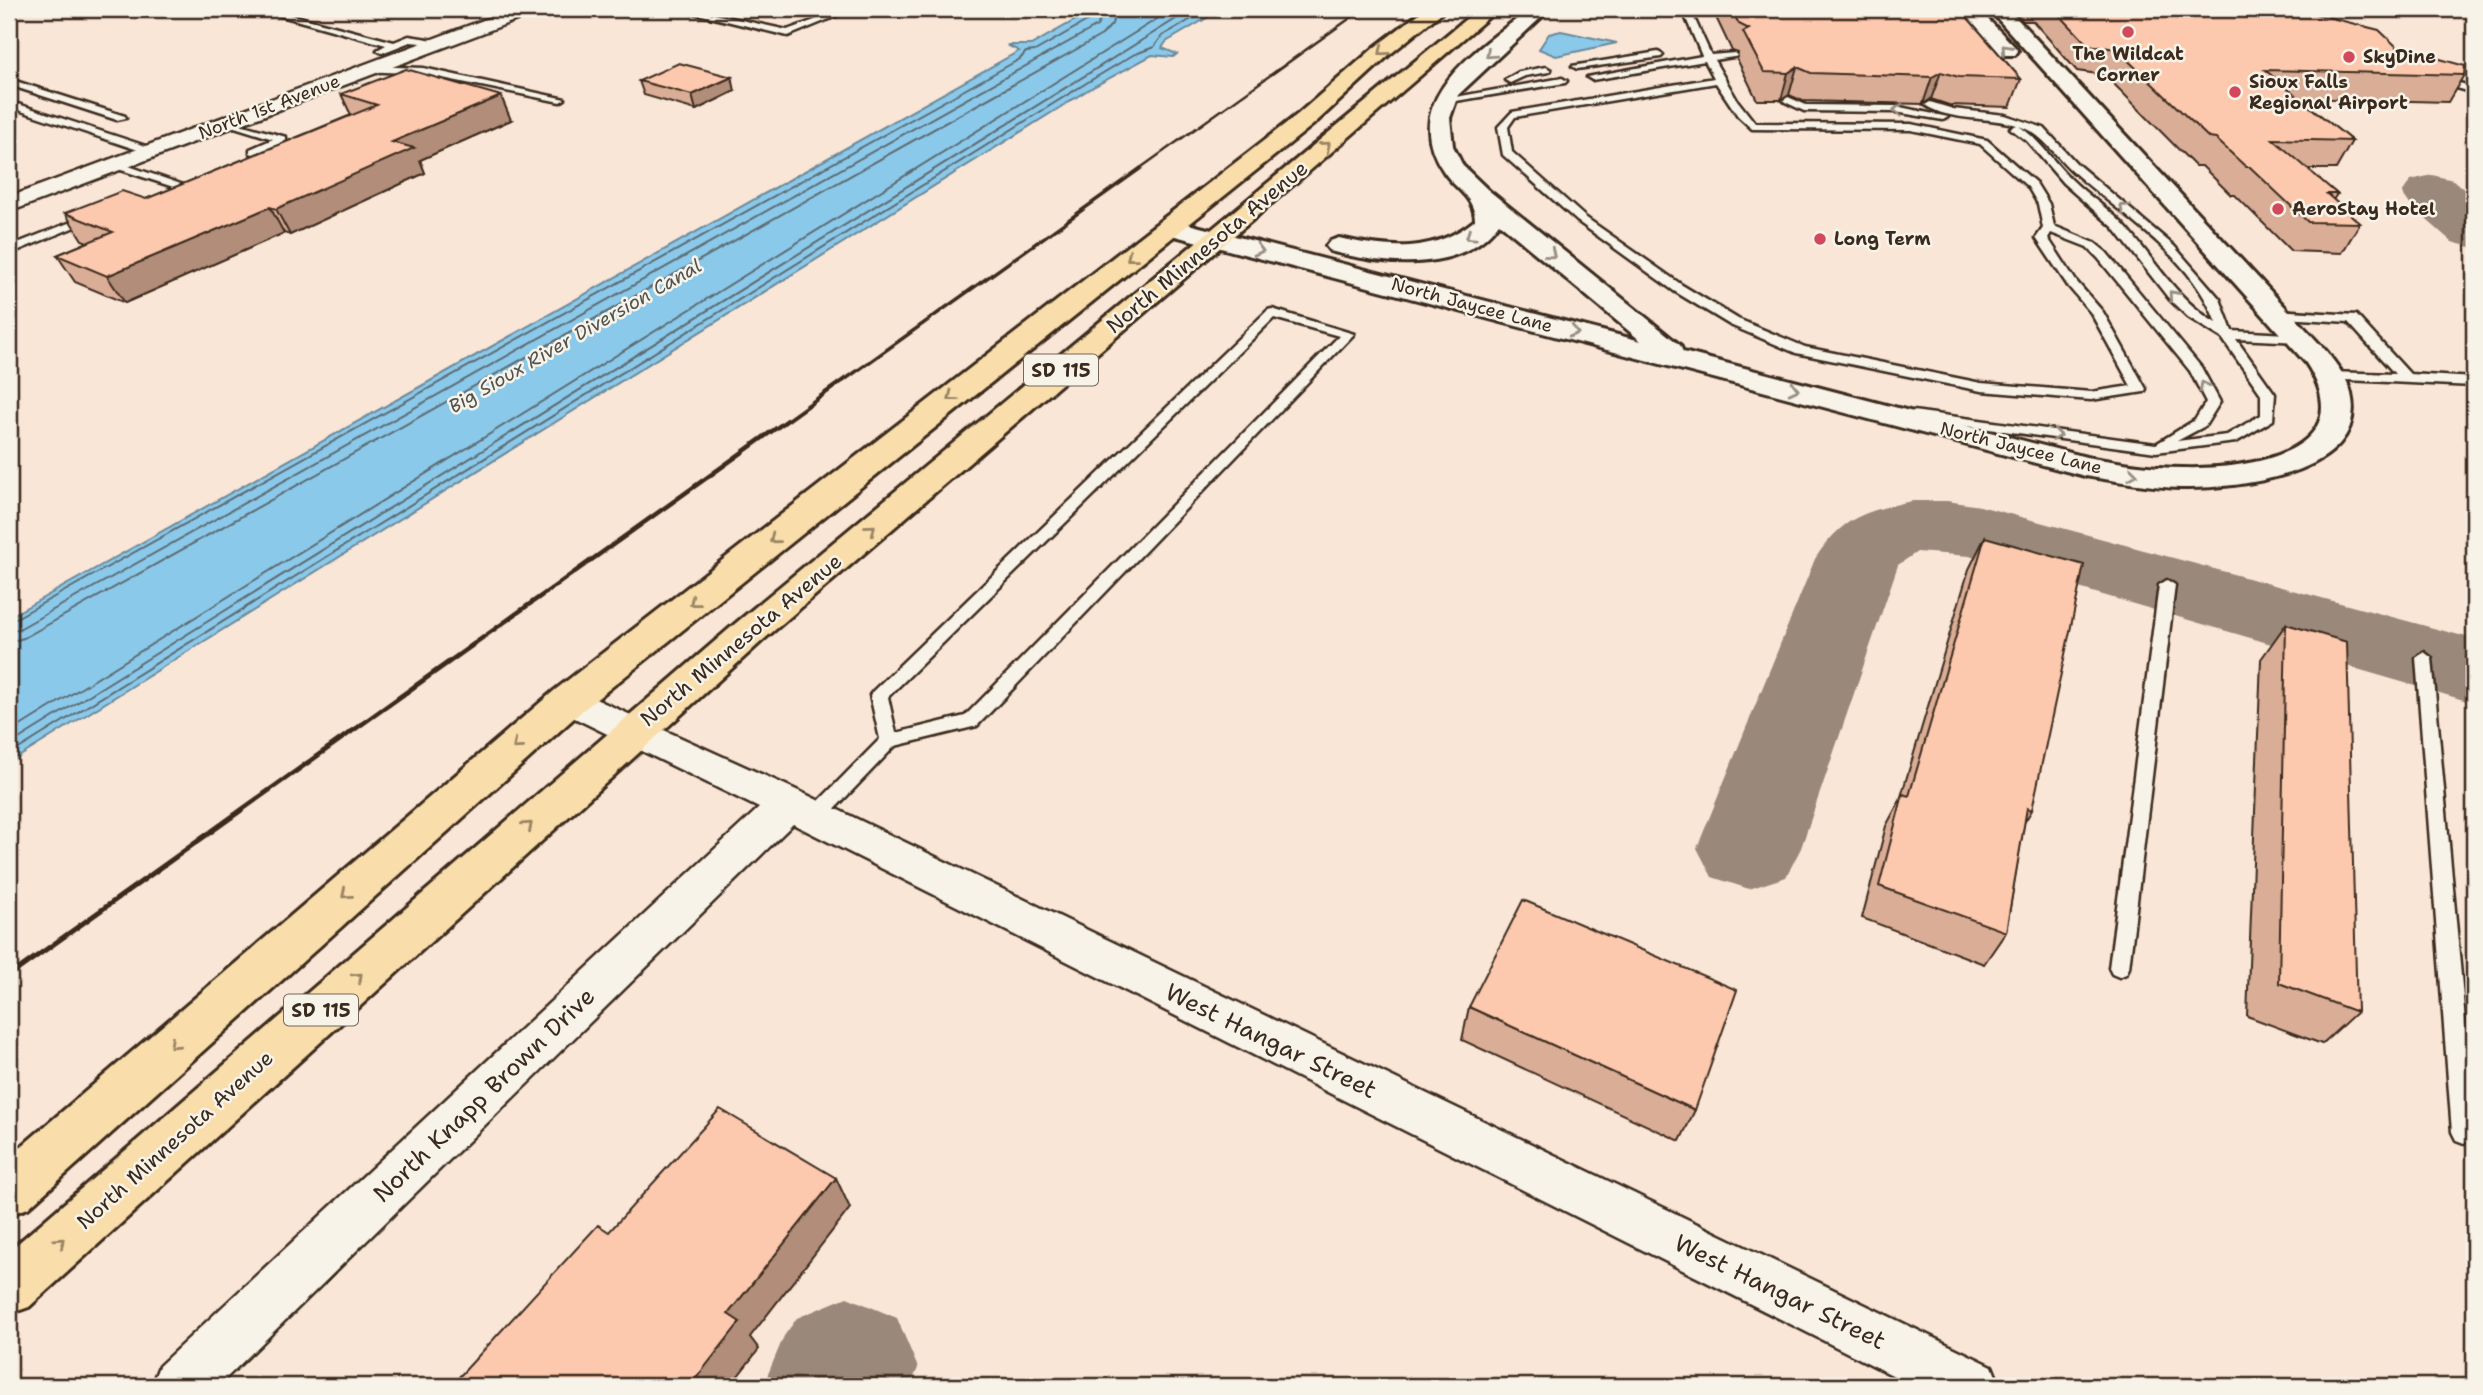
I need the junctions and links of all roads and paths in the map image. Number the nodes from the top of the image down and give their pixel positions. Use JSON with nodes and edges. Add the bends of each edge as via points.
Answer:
{"nodes":[{"id":1,"x":260,"y":9,"type":"edge"},
{"id":2,"x":529,"y":9,"type":"edge"},
{"id":3,"x":681,"y":9,"type":"edge"},
{"id":4,"x":834,"y":9,"type":"edge"},
{"id":5,"x":1437,"y":9,"type":"edge"},
{"id":6,"x":1489,"y":9,"type":"edge"},
{"id":7,"x":1541,"y":9,"type":"edge"},
{"id":8,"x":1686,"y":9,"type":"edge"},
{"id":9,"x":1968,"y":9,"type":"edge"},
{"id":10,"x":1998,"y":9,"type":"edge"},
{"id":11,"x":393,"y":52,"type":"junction"},
{"id":12,"x":1735,"y":56,"type":"dead end"},
{"id":13,"x":1708,"y":57,"type":"junction"},
{"id":14,"x":1689,"y":58,"type":"junction"},
{"id":15,"x":369,"y":69,"type":"junction"},
{"id":16,"x":2431,"y":78,"type":"edge"},
{"id":17,"x":1722,"y":79,"type":"junction"},
{"id":18,"x":9,"y":82,"type":"edge"},
{"id":19,"x":1495,"y":90,"type":"junction"},
{"id":20,"x":2474,"y":90,"type":"edge"},
{"id":21,"x":560,"y":99,"type":"dead end"},
{"id":22,"x":1444,"y":100,"type":"junction"},
{"id":23,"x":1788,"y":100,"type":"edge"},
{"id":24,"x":9,"y":104,"type":"edge"},
{"id":25,"x":1930,"y":104,"type":"edge"},
{"id":26,"x":2062,"y":112,"type":"dead end"},
{"id":27,"x":121,"y":118,"type":"dead end"},
{"id":28,"x":229,"y":122,"type":"junction"},
{"id":29,"x":151,"y":151,"type":"junction"},
{"id":30,"x":116,"y":164,"type":"junction"},
{"id":31,"x":257,"y":169,"type":"edge"},
{"id":32,"x":2112,"y":170,"type":"dead end"},
{"id":33,"x":209,"y":188,"type":"edge"},
{"id":34,"x":1479,"y":195,"type":"junction"},
{"id":35,"x":9,"y":205,"type":"edge"},
{"id":36,"x":1192,"y":208,"type":"junction"},
{"id":37,"x":109,"y":211,"type":"edge"},
{"id":38,"x":1240,"y":220,"type":"junction"},
{"id":39,"x":1169,"y":227,"type":"junction"},
{"id":40,"x":1268,"y":228,"type":"dead end"},
{"id":41,"x":2049,"y":228,"type":"junction"},
{"id":42,"x":1311,"y":239,"type":"dead end"},
{"id":43,"x":1216,"y":240,"type":"junction"},
{"id":44,"x":9,"y":245,"type":"edge"},
{"id":45,"x":2213,"y":247,"type":"junction"},
{"id":46,"x":2276,"y":314,"type":"junction"},
{"id":47,"x":2227,"y":335,"type":"junction"},
{"id":48,"x":2299,"y":338,"type":"junction"},
{"id":49,"x":1684,"y":361,"type":"junction"},
{"id":50,"x":2329,"y":376,"type":"junction"},
{"id":51,"x":2406,"y":378,"type":"junction"},
{"id":52,"x":2474,"y":382,"type":"edge"},
{"id":53,"x":1868,"y":408,"type":"junction"},
{"id":54,"x":2156,"y":447,"type":"junction"},
{"id":55,"x":2167,"y":585,"type":"dead end"},
{"id":56,"x":2424,"y":658,"type":"dead end"},
{"id":57,"x":569,"y":700,"type":"junction"},
{"id":58,"x":633,"y":732,"type":"junction"},
{"id":59,"x":889,"y":741,"type":"junction"},
{"id":60,"x":802,"y":810,"type":"junction"},
{"id":61,"x":2119,"y":968,"type":"dead end"},
{"id":62,"x":2464,"y":1132,"type":"dead end"},
{"id":63,"x":9,"y":1190,"type":"edge"},
{"id":64,"x":9,"y":1287,"type":"edge"},
{"id":65,"x":179,"y":1386,"type":"edge"},
{"id":66,"x":1972,"y":1386,"type":"edge"}],
"edges":[{"from":1,"to":11,"type":"lane"},
{"from":2,"to":11,"type":"street","name":"North 1st Avenue","via":[[442,42]]},
{"from":3,"to":4,"type":"lane","via":[[788,33],[839,13]]},
{"from":5,"to":36,"type":"main road","name":"North Minnesota Avenue","number":"SD 115","one_way":true},
{"from":38,"to":6,"type":"main road","name":"North Minnesota Avenue","number":"SD 115","one_way":true},
{"from":7,"to":22,"type":"main road","one_way":true},
{"from":8,"to":13,"type":"lane"},
{"from":26,"to":9,"type":"main road","one_way":true},
{"from":10,"to":45,"type":"main road","name":"North Jaycee Lane"},
{"from":11,"to":15,"type":"street","name":"North 1st Avenue"},
{"from":12,"to":13,"type":"lane"},
{"from":13,"to":14,"type":"lane"},
{"from":13,"to":17,"type":"lane"},
{"from":14,"to":14,"type":"lane","via":[[1673,64],[1585,71],[1656,55]]},
{"from":15,"to":21,"type":"lane","via":[[423,71]]},
{"from":15,"to":28,"type":"street","name":"North 1st Avenue"},
{"from":16,"to":20,"type":"lane"},
{"from":17,"to":41,"type":"lane","via":[[1731,103],[1752,126],[1911,127],[1983,142],[2016,169],[2042,199]]},
{"from":17,"to":41,"type":"lane","via":[[1511,115],[1503,127],[1507,153],[1581,219],[1678,288],[1734,322],[1801,350],[1981,387],[2091,396],[2139,389],[2097,312],[2042,238]]},
{"from":18,"to":27,"type":"lane"},
{"from":19,"to":19,"type":"lane","via":[[1554,76],[1510,80]]},
{"from":19,"to":22,"type":"lane"},
{"from":22,"to":34,"type":"main road","via":[[1437,131],[1454,169]]},
{"from":47,"to":23,"type":"lane","one_way":true,"via":[[2174,298],[2117,225],[2016,128],[1925,112],[1804,108]]},
{"from":24,"to":29,"type":"lane"},
{"from":47,"to":25,"type":"lane","one_way":true,"via":[[2214,299],[2170,248],[2073,166],[2040,130],[2005,118],[1952,112]]},
{"from":28,"to":29,"type":"street","name":"North 1st Avenue"},
{"from":28,"to":31,"type":"lane","via":[[282,139],[254,151],[281,159]]},
{"from":29,"to":30,"type":"street","name":"North 1st Avenue"},
{"from":30,"to":33,"type":"lane","via":[[197,193]]},
{"from":30,"to":35,"type":"street","name":"North 1st Avenue"},
{"from":32,"to":45,"type":"main road"},
{"from":34,"to":42,"type":"main road","name":"North Jaycee Lane","one_way":true,"via":[[1489,210],[1487,222],[1469,238],[1444,250],[1380,256]]},
{"from":34,"to":49,"type":"main road","one_way":true},
{"from":36,"to":38,"type":"main road"},
{"from":36,"to":39,"type":"main road","name":"North Minnesota Avenue","number":"SD 115"},
{"from":37,"to":44,"type":"lane","via":[[15,248]]},
{"from":38,"to":40,"type":"main road"},
{"from":38,"to":43,"type":"main road","name":"North Minnesota Avenue","number":"SD 115"},
{"from":39,"to":43,"type":"main road","name":"North Jaycee Lane"},
{"from":39,"to":57,"type":"main road","name":"North Minnesota Avenue","number":"SD 115","one_way":true},
{"from":54,"to":41,"type":"lane","one_way":true,"via":[[2200,423],[2213,402],[2196,370],[2102,255],[2091,245]]},
{"from":43,"to":49,"type":"main road","name":"North Jaycee Lane","one_way":true},
{"from":58,"to":43,"type":"main road","name":"North Minnesota Avenue","number":"SD 115","one_way":true},
{"from":45,"to":46,"type":"main road","name":"North Jaycee Lane"},
{"from":46,"to":48,"type":"main road","name":"North Jaycee Lane"},
{"from":46,"to":51,"type":"lane","via":[[2352,318]]},
{"from":47,"to":48,"type":"lane"},
{"from":47,"to":54,"type":"lane","via":[[2268,394],[2268,418],[2231,439]]},
{"from":48,"to":50,"type":"main road","name":"North Jaycee Lane"},
{"from":49,"to":53,"type":"main road","name":"North Jaycee Lane","one_way":true},
{"from":50,"to":51,"type":"lane"},
{"from":53,"to":50,"type":"main road","name":"North Jaycee Lane","one_way":true,"via":[[2085,466],[2198,478],[2270,469],[2319,447],[2337,416],[2338,398]]},
{"from":51,"to":52,"type":"lane"},
{"from":53,"to":54,"type":"lane","one_way":true},
{"from":55,"to":61,"type":"lane"},
{"from":56,"to":62,"type":"lane"},
{"from":57,"to":58,"type":"street","name":"West Hangar Street"},
{"from":57,"to":63,"type":"main road","name":"North Minnesota Avenue","number":"SD 115","one_way":true},
{"from":58,"to":60,"type":"street","name":"West Hangar Street"},
{"from":64,"to":58,"type":"main road","name":"North Minnesota Avenue","number":"SD 115","one_way":true},
{"from":59,"to":59,"type":"lane","via":[[971,722],[1348,334],[1272,313],[879,695]]},
{"from":59,"to":60,"type":"lane"},
{"from":60,"to":65,"type":"street","name":"North Knapp Brown Drive"},
{"from":60,"to":66,"type":"street","name":"West Hangar Street"}]}
